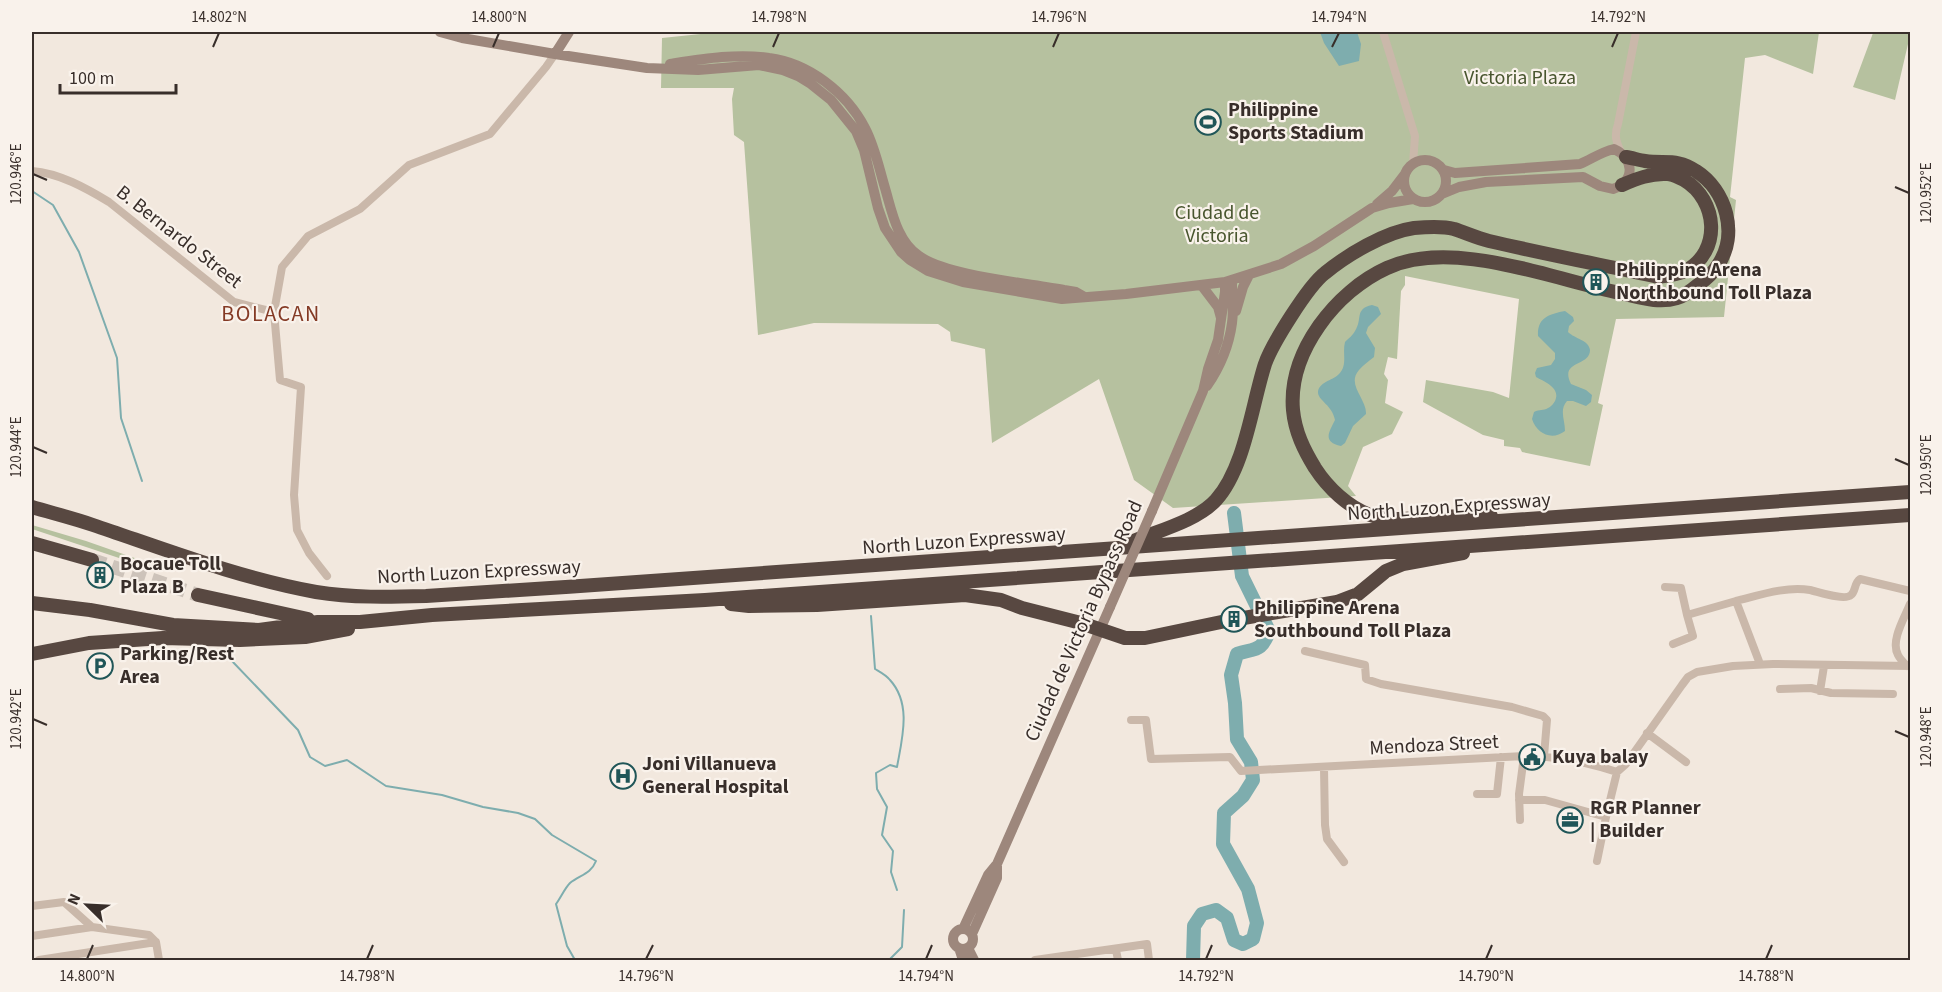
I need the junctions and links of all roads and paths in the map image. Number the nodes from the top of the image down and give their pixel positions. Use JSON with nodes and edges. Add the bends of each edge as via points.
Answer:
{"nodes":[{"id":1,"x":440,"y":32,"type":"edge"},
{"id":2,"x":569,"y":32,"type":"edge"},
{"id":3,"x":1383,"y":32,"type":"edge"},
{"id":4,"x":1636,"y":32,"type":"edge"},
{"id":5,"x":555,"y":54,"type":"junction"},
{"id":6,"x":1624,"y":155,"type":"junction"},
{"id":7,"x":1409,"y":168,"type":"junction"},
{"id":8,"x":1444,"y":170,"type":"junction"},
{"id":9,"x":32,"y":171,"type":"edge"},
{"id":10,"x":1622,"y":185,"type":"junction"},
{"id":11,"x":1442,"y":194,"type":"junction"},
{"id":12,"x":1413,"y":199,"type":"junction"},
{"id":13,"x":1372,"y":208,"type":"junction"},
{"id":14,"x":1249,"y":275,"type":"junction"},
{"id":15,"x":1228,"y":281,"type":"junction"},
{"id":16,"x":1202,"y":286,"type":"junction"},
{"id":17,"x":273,"y":312,"type":"junction"},
{"id":18,"x":1227,"y":321,"type":"junction"},
{"id":19,"x":1911,"y":492,"type":"edge"},
{"id":20,"x":32,"y":507,"type":"edge"},
{"id":21,"x":1911,"y":515,"type":"edge"},
{"id":22,"x":1553,"y":519,"type":"junction"},
{"id":23,"x":1536,"y":540,"type":"junction"},
{"id":24,"x":32,"y":543,"type":"edge"},
{"id":25,"x":1110,"y":550,"type":"junction"},
{"id":26,"x":92,"y":560,"type":"tunnel mouth"},
{"id":27,"x":327,"y":576,"type":"dead end"},
{"id":28,"x":1665,"y":588,"type":"dead end"},
{"id":29,"x":1911,"y":591,"type":"edge"},
{"id":30,"x":198,"y":595,"type":"tunnel mouth"},
{"id":31,"x":705,"y":600,"type":"junction"},
{"id":32,"x":1736,"y":601,"type":"junction"},
{"id":33,"x":32,"y":603,"type":"edge"},
{"id":34,"x":1911,"y":604,"type":"edge"},
{"id":35,"x":432,"y":615,"type":"junction"},
{"id":36,"x":1687,"y":615,"type":"junction"},
{"id":37,"x":318,"y":622,"type":"junction"},
{"id":38,"x":1101,"y":630,"type":"junction"},
{"id":39,"x":1672,"y":644,"type":"dead end"},
{"id":40,"x":1305,"y":651,"type":"dead end"},
{"id":41,"x":32,"y":654,"type":"edge"},
{"id":42,"x":1760,"y":664,"type":"junction"},
{"id":43,"x":1824,"y":666,"type":"junction"},
{"id":44,"x":1909,"y":666,"type":"edge"},
{"id":45,"x":1780,"y":689,"type":"dead end"},
{"id":46,"x":1820,"y":691,"type":"junction"},
{"id":47,"x":1893,"y":694,"type":"dead end"},
{"id":48,"x":1131,"y":720,"type":"dead end"},
{"id":49,"x":1647,"y":733,"type":"junction"},
{"id":50,"x":1524,"y":756,"type":"junction"},
{"id":51,"x":1544,"y":756,"type":"junction"},
{"id":52,"x":1500,"y":757,"type":"junction"},
{"id":53,"x":1686,"y":762,"type":"dead end"},
{"id":54,"x":1324,"y":768,"type":"junction"},
{"id":55,"x":1617,"y":772,"type":"junction"},
{"id":56,"x":1477,"y":794,"type":"dead end"},
{"id":57,"x":1520,"y":800,"type":"junction"},
{"id":58,"x":1606,"y":817,"type":"junction"},
{"id":59,"x":1520,"y":820,"type":"dead end"},
{"id":60,"x":1597,"y":861,"type":"dead end"},
{"id":61,"x":1344,"y":862,"type":"dead end"},
{"id":62,"x":32,"y":906,"type":"edge"},
{"id":63,"x":92,"y":927,"type":"junction"},
{"id":64,"x":967,"y":931,"type":"junction"},
{"id":65,"x":32,"y":936,"type":"edge"},
{"id":66,"x":156,"y":942,"type":"junction"},
{"id":67,"x":963,"y":948,"type":"junction"},
{"id":68,"x":1116,"y":950,"type":"junction"},
{"id":69,"x":1087,"y":957,"type":"edge"},
{"id":70,"x":1051,"y":959,"type":"edge"},
{"id":71,"x":39,"y":960,"type":"edge"},
{"id":72,"x":159,"y":960,"type":"edge"},
{"id":73,"x":963,"y":960,"type":"edge"},
{"id":74,"x":974,"y":960,"type":"edge"},
{"id":75,"x":1035,"y":960,"type":"edge"},
{"id":76,"x":1118,"y":960,"type":"edge"},
{"id":77,"x":1149,"y":960,"type":"edge"}],
"edges":[{"from":1,"to":5,"type":"main road"},
{"from":2,"to":5,"type":"main road"},
{"from":3,"to":7,"type":"street","via":[[1415,136]]},
{"from":4,"to":6,"type":"street","via":[[1615,133]]},
{"from":5,"to":16,"type":"main road","via":[[647,68],[701,59],[761,57],[790,63],[849,103],[865,127],[894,233],[918,255],[965,277],[1083,296]]},
{"from":5,"to":17,"type":"street","via":[[490,134],[409,165],[360,209],[308,236],[282,267]]},
{"from":6,"to":8,"type":"main road","via":[[1614,149],[1580,164],[1455,173]]},
{"from":6,"to":10,"type":"main road","via":[[1629,171]]},
{"from":6,"to":22,"type":"highway","via":[[1685,164],[1706,177],[1716,190],[1728,217],[1725,250],[1719,264],[1695,287],[1679,298],[1658,301],[1483,260],[1416,259],[1388,267],[1365,280],[1334,307],[1306,349],[1293,393],[1293,411],[1303,449],[1338,495],[1370,515],[1389,520],[1472,515]]},
{"from":7,"to":8,"type":"main road","via":[[1427,160]]},
{"from":7,"to":12,"type":"main road","via":[[1405,188]]},
{"from":7,"to":13,"type":"main road","via":[[1392,191]]},
{"from":8,"to":11,"type":"main road","via":[[1447,180]]},
{"from":9,"to":17,"type":"street","name":"B. Bernardo Street","via":[[46,172],[91,191],[234,303]]},
{"from":10,"to":11,"type":"main road","via":[[1608,188],[1583,177],[1486,182]]},
{"from":10,"to":25,"type":"highway","via":[[1645,176],[1668,174],[1692,185],[1707,207],[1713,229],[1704,255],[1694,266],[1658,277],[1486,240],[1451,228],[1414,228],[1384,237],[1323,274],[1294,313],[1266,362],[1239,457],[1216,501],[1197,516]]},
{"from":11,"to":12,"type":"main road","via":[[1429,202]]},
{"from":12,"to":13,"type":"main road"},
{"from":13,"to":14,"type":"main road","via":[[1281,264]]},
{"from":14,"to":15,"type":"main road"},
{"from":14,"to":18,"type":"main road"},
{"from":15,"to":16,"type":"main road"},
{"from":15,"to":18,"type":"main road","name":"Ciudad de Victoria Bypass Road"},
{"from":16,"to":18,"type":"main road"},
{"from":17,"to":27,"type":"street","via":[[280,380],[301,387],[294,495],[297,530]]},
{"from":18,"to":38,"type":"main road","name":"Ciudad de Victoria Bypass Road","bridge":true,"via":[[1203,391]]},
{"from":19,"to":22,"type":"highway","name":"North Luzon Expressway"},
{"from":20,"to":25,"type":"highway","name":"North Luzon Expressway","via":[[214,567],[307,590],[361,597],[426,596]]},
{"from":21,"to":23,"type":"highway","name":"North Luzon Expressway"},
{"from":22,"to":25,"type":"highway","name":"North Luzon Expressway"},
{"from":23,"to":31,"type":"highway","name":"North Luzon Expressway"},
{"from":23,"to":38,"type":"highway","via":[[1403,564],[1386,571],[1358,594],[1337,602],[1145,638],[1125,638]]},
{"from":24,"to":26,"type":"highway"},
{"from":28,"to":36,"type":"street","via":[[1681,588]]},
{"from":29,"to":32,"type":"street","via":[[1860,579],[1849,596],[1793,588]]},
{"from":30,"to":37,"type":"highway","name":"North Luzon Expressway"},
{"from":31,"to":35,"type":"highway","name":"North Luzon Expressway"},
{"from":31,"to":38,"type":"highway","via":[[749,606],[965,595],[1001,600]]},
{"from":32,"to":36,"type":"street"},
{"from":32,"to":42,"type":"street"},
{"from":33,"to":37,"type":"highway","name":"North Luzon Expressway","via":[[173,625],[259,630]]},
{"from":34,"to":44,"type":"street","via":[[1896,647],[1897,655]]},
{"from":35,"to":37,"type":"highway","name":"North Luzon Expressway"},
{"from":35,"to":41,"type":"highway","via":[[385,627],[305,637],[163,638],[89,643]]},
{"from":36,"to":39,"type":"street","via":[[1693,636]]},
{"from":38,"to":64,"type":"main road","name":"Ciudad de Victoria Bypass Road","via":[[997,864],[997,878]]},
{"from":40,"to":51,"type":"street","via":[[1365,665],[1366,679],[1381,684],[1512,706],[1543,716],[1547,720]]},
{"from":42,"to":43,"type":"street"},
{"from":42,"to":49,"type":"street","via":[[1697,672],[1688,678]]},
{"from":43,"to":44,"type":"street"},
{"from":43,"to":46,"type":"street"},
{"from":45,"to":46,"type":"street"},
{"from":46,"to":47,"type":"street"},
{"from":48,"to":54,"type":"street","name":"Mendoza Street","via":[[1146,720],[1151,759],[1230,757],[1241,771]]},
{"from":49,"to":53,"type":"street"},
{"from":49,"to":55,"type":"street"},
{"from":50,"to":51,"type":"street","name":"Mendoza Street"},
{"from":50,"to":52,"type":"street","name":"Mendoza Street"},
{"from":50,"to":57,"type":"street"},
{"from":51,"to":55,"type":"street","name":"Mendoza Street"},
{"from":52,"to":54,"type":"street","name":"Mendoza Street"},
{"from":52,"to":56,"type":"street","via":[[1497,794]]},
{"from":54,"to":61,"type":"street","via":[[1327,839]]},
{"from":55,"to":58,"type":"street"},
{"from":57,"to":58,"type":"street","via":[[1553,802]]},
{"from":57,"to":59,"type":"street"},
{"from":58,"to":60,"type":"street"},
{"from":62,"to":63,"type":"street","via":[[64,902]]},
{"from":63,"to":65,"type":"street"},
{"from":63,"to":66,"type":"street","via":[[149,935]]},
{"from":64,"to":67,"type":"main road","via":[[973,940]]},
{"from":64,"to":67,"type":"main road","via":[[957,931],[953,936],[954,943]]},
{"from":66,"to":71,"type":"street"},
{"from":66,"to":72,"type":"street"},
{"from":67,"to":73,"type":"main road"},
{"from":67,"to":74,"type":"main road"},
{"from":68,"to":69,"type":"street"},
{"from":68,"to":76,"type":"street"},
{"from":68,"to":77,"type":"street","via":[[1147,944]]},
{"from":69,"to":70,"type":"street"},
{"from":70,"to":75,"type":"street"}]}
